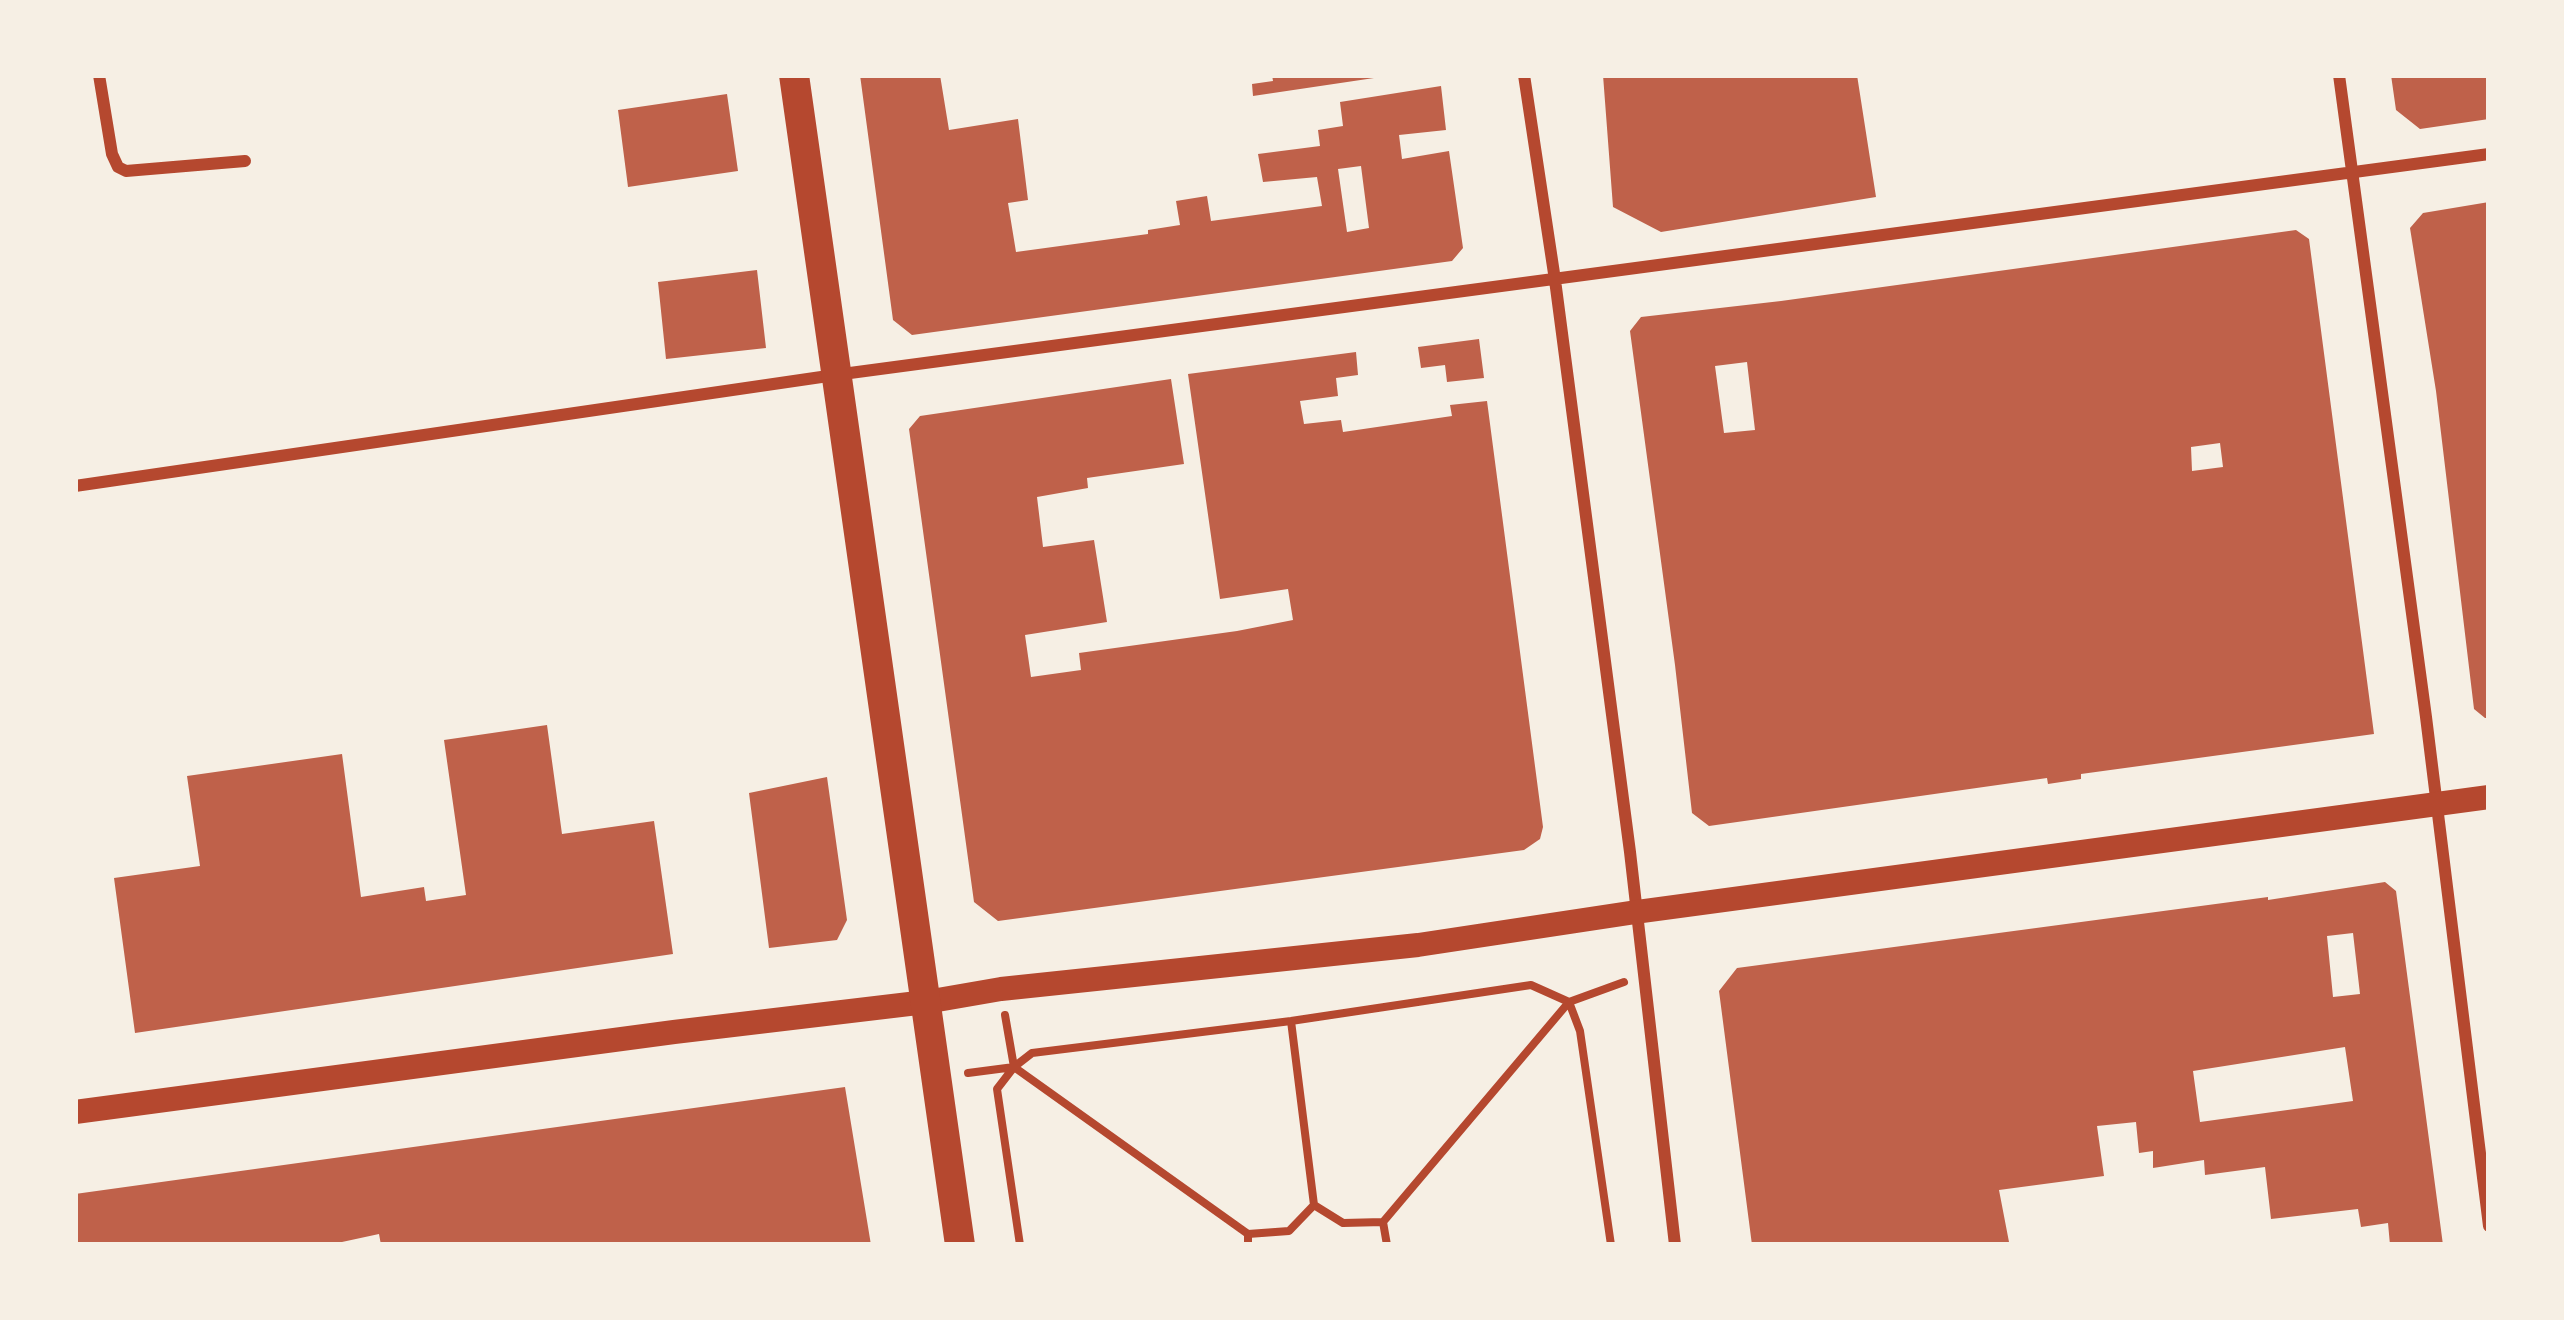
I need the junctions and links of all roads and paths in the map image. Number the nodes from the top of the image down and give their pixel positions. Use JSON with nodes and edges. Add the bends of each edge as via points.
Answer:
{"nodes":[{"id":1,"x":99,"y":75,"type":"edge"},
{"id":2,"x":794,"y":75,"type":"edge"},
{"id":3,"x":1524,"y":75,"type":"edge"},
{"id":4,"x":2339,"y":75,"type":"edge"},
{"id":5,"x":2489,"y":154,"type":"edge"},
{"id":6,"x":245,"y":161,"type":"dead end"},
{"id":7,"x":2350,"y":175,"type":"junction"},
{"id":8,"x":1556,"y":280,"type":"junction"},
{"id":9,"x":835,"y":375,"type":"junction"},
{"id":10,"x":75,"y":486,"type":"edge"},
{"id":11,"x":2489,"y":797,"type":"edge"},
{"id":12,"x":2437,"y":804,"type":"junction"},
{"id":13,"x":1636,"y":912,"type":"junction"},
{"id":14,"x":1642,"y":976,"type":"junction"},
{"id":15,"x":1001,"y":989,"type":"junction"},
{"id":16,"x":926,"y":1002,"type":"junction"},
{"id":17,"x":1569,"y":1002,"type":"junction"},
{"id":18,"x":1291,"y":1021,"type":"junction"},
{"id":19,"x":1013,"y":1067,"type":"junction"},
{"id":20,"x":937,"y":1077,"type":"junction"},
{"id":21,"x":75,"y":1112,"type":"edge"},
{"id":22,"x":1314,"y":1204,"type":"junction"},
{"id":23,"x":1382,"y":1222,"type":"junction"},
{"id":24,"x":2489,"y":1226,"type":"edge"},
{"id":25,"x":1248,"y":1240,"type":"edge"},
{"id":26,"x":961,"y":1245,"type":"edge"},
{"id":27,"x":1020,"y":1245,"type":"edge"},
{"id":28,"x":1387,"y":1245,"type":"edge"},
{"id":29,"x":1611,"y":1245,"type":"edge"},
{"id":30,"x":1675,"y":1245,"type":"edge"}],
"edges":[{"from":1,"to":6,"type":"street","via":[[118,167]]},
{"from":2,"to":9,"type":"main road"},
{"from":3,"to":8,"type":"street"},
{"from":4,"to":7,"type":"street"},
{"from":5,"to":7,"type":"street"},
{"from":7,"to":8,"type":"street"},
{"from":7,"to":12,"type":"street"},
{"from":8,"to":9,"type":"street"},
{"from":8,"to":13,"type":"street"},
{"from":9,"to":10,"type":"street"},
{"from":9,"to":16,"type":"main road"},
{"from":11,"to":12,"type":"main road"},
{"from":12,"to":13,"type":"main road"},
{"from":12,"to":24,"type":"street"},
{"from":13,"to":14,"type":"street"},
{"from":13,"to":15,"type":"main road","via":[[1418,945]]},
{"from":14,"to":17,"type":"path"},
{"from":14,"to":30,"type":"street"},
{"from":15,"to":16,"type":"main road"},
{"from":15,"to":19,"type":"path"},
{"from":16,"to":20,"type":"main road"},
{"from":16,"to":21,"type":"main road"},
{"from":17,"to":18,"type":"path","via":[[1531,985]]},
{"from":17,"to":23,"type":"path"},
{"from":17,"to":29,"type":"path"},
{"from":18,"to":19,"type":"path","via":[[1032,1053]]},
{"from":18,"to":22,"type":"path"},
{"from":19,"to":20,"type":"path"},
{"from":19,"to":25,"type":"path"},
{"from":19,"to":27,"type":"path","via":[[997,1089]]},
{"from":20,"to":26,"type":"main road"},
{"from":22,"to":23,"type":"path","via":[[1343,1223]]},
{"from":22,"to":25,"type":"path","via":[[1289,1231]]},
{"from":23,"to":28,"type":"path"}]}
